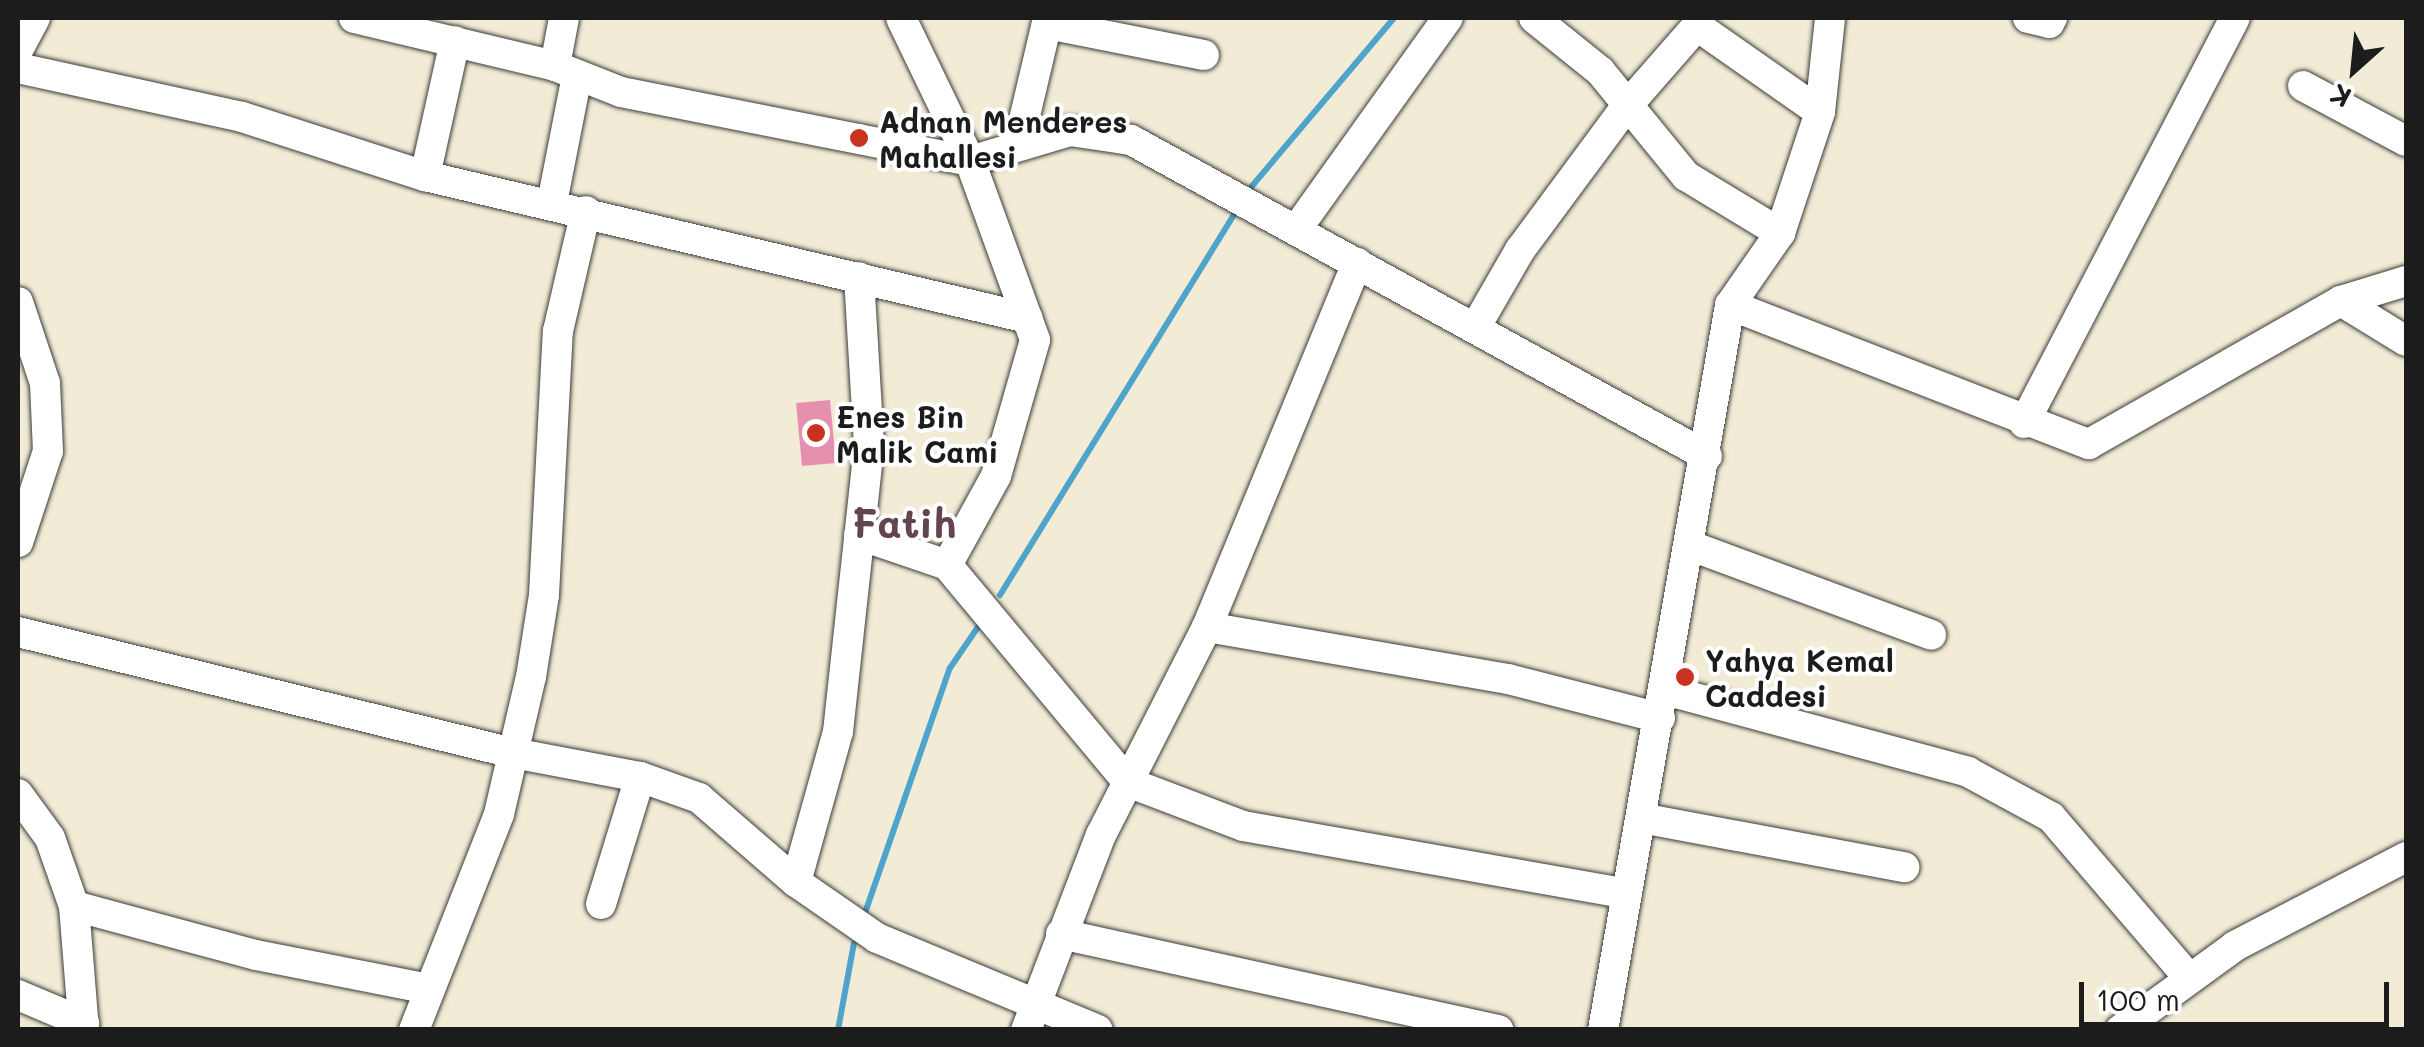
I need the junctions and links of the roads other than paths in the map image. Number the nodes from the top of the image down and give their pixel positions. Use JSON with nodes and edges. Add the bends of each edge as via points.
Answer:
{"nodes":[{"id":1,"x":35,"y":18,"type":"edge"},
{"id":2,"x":354,"y":18,"type":"edge"},
{"id":3,"x":564,"y":18,"type":"edge"},
{"id":4,"x":1448,"y":18,"type":"edge"},
{"id":5,"x":1534,"y":18,"type":"edge"},
{"id":6,"x":1830,"y":18,"type":"edge"},
{"id":7,"x":2028,"y":18,"type":"edge"},
{"id":8,"x":2052,"y":18,"type":"edge"},
{"id":9,"x":2234,"y":18,"type":"edge"},
{"id":10,"x":895,"y":19,"type":"edge"},
{"id":11,"x":1048,"y":21,"type":"edge"},
{"id":12,"x":455,"y":40,"type":"junction"},
{"id":13,"x":18,"y":50,"type":"edge"},
{"id":14,"x":1204,"y":55,"type":"dead end"},
{"id":15,"x":18,"y":68,"type":"edge"},
{"id":16,"x":566,"y":70,"type":"junction"},
{"id":17,"x":2303,"y":86,"type":"dead end"},
{"id":18,"x":1626,"y":107,"type":"junction"},
{"id":19,"x":1820,"y":112,"type":"junction"},
{"id":20,"x":1020,"y":141,"type":"junction"},
{"id":21,"x":2406,"y":141,"type":"edge"},
{"id":22,"x":970,"y":161,"type":"junction"},
{"id":23,"x":425,"y":176,"type":"junction"},
{"id":24,"x":552,"y":203,"type":"junction"},
{"id":25,"x":586,"y":211,"type":"junction"},
{"id":26,"x":1296,"y":230,"type":"junction"},
{"id":27,"x":1780,"y":234,"type":"junction"},
{"id":28,"x":1357,"y":263,"type":"junction"},
{"id":29,"x":859,"y":278,"type":"junction"},
{"id":30,"x":2406,"y":281,"type":"edge"},
{"id":31,"x":2341,"y":301,"type":"junction"},
{"id":32,"x":18,"y":302,"type":"edge"},
{"id":33,"x":1730,"y":305,"type":"junction"},
{"id":34,"x":1028,"y":318,"type":"junction"},
{"id":35,"x":1475,"y":328,"type":"junction"},
{"id":36,"x":2406,"y":341,"type":"edge"},
{"id":37,"x":2024,"y":422,"type":"junction"},
{"id":38,"x":1707,"y":456,"type":"junction"},
{"id":39,"x":859,"y":534,"type":"junction"},
{"id":40,"x":18,"y":542,"type":"edge"},
{"id":41,"x":1691,"y":546,"type":"junction"},
{"id":42,"x":947,"y":565,"type":"junction"},
{"id":43,"x":1207,"y":627,"type":"junction"},
{"id":44,"x":18,"y":632,"type":"edge"},
{"id":45,"x":1931,"y":635,"type":"dead end"},
{"id":46,"x":1662,"y":704,"type":"junction"},
{"id":47,"x":514,"y":753,"type":"junction"},
{"id":48,"x":640,"y":778,"type":"junction"},
{"id":49,"x":1128,"y":782,"type":"junction"},
{"id":50,"x":18,"y":794,"type":"edge"},
{"id":51,"x":1641,"y":818,"type":"junction"},
{"id":52,"x":2406,"y":857,"type":"edge"},
{"id":53,"x":1904,"y":867,"type":"dead end"},
{"id":54,"x":796,"y":882,"type":"junction"},
{"id":55,"x":1628,"y":894,"type":"junction"},
{"id":56,"x":601,"y":904,"type":"dead end"},
{"id":57,"x":74,"y":906,"type":"junction"},
{"id":58,"x":1061,"y":934,"type":"junction"},
{"id":59,"x":2190,"y":979,"type":"junction"},
{"id":60,"x":430,"y":990,"type":"junction"},
{"id":61,"x":18,"y":995,"type":"edge"},
{"id":62,"x":1030,"y":1016,"type":"edge"},
{"id":63,"x":84,"y":1026,"type":"edge"},
{"id":64,"x":414,"y":1030,"type":"edge"},
{"id":65,"x":1098,"y":1030,"type":"edge"},
{"id":66,"x":1500,"y":1030,"type":"edge"},
{"id":67,"x":1602,"y":1030,"type":"edge"},
{"id":68,"x":2120,"y":1030,"type":"edge"}],
"edges":[{"from":1,"to":13,"type":"street"},
{"from":2,"to":12,"type":"street"},
{"from":3,"to":16,"type":"street"},
{"from":4,"to":26,"type":"street"},
{"from":5,"to":18,"type":"street","via":[[1600,71]]},
{"from":6,"to":19,"type":"street"},
{"from":7,"to":8,"type":"street"},
{"from":9,"to":37,"type":"street"},
{"from":10,"to":22,"type":"street","via":[[940,90]]},
{"from":11,"to":14,"type":"street"},
{"from":11,"to":20,"type":"street"},
{"from":12,"to":16,"type":"street"},
{"from":12,"to":23,"type":"street"},
{"from":15,"to":23,"type":"street","via":[[242,117]]},
{"from":16,"to":22,"type":"street","via":[[621,92]]},
{"from":16,"to":24,"type":"street"},
{"from":17,"to":21,"type":"street"},
{"from":18,"to":19,"type":"street","via":[[1697,26]]},
{"from":18,"to":27,"type":"street","via":[[1686,176]]},
{"from":18,"to":35,"type":"street","via":[[1520,250]]},
{"from":19,"to":27,"type":"street"},
{"from":20,"to":22,"type":"street"},
{"from":20,"to":26,"type":"street","via":[[1070,131],[1131,140]]},
{"from":22,"to":34,"type":"street"},
{"from":23,"to":24,"type":"street"},
{"from":24,"to":25,"type":"street"},
{"from":25,"to":29,"type":"street"},
{"from":25,"to":47,"type":"street","via":[[558,331],[544,596]]},
{"from":26,"to":28,"type":"street"},
{"from":27,"to":33,"type":"street"},
{"from":28,"to":35,"type":"street"},
{"from":28,"to":43,"type":"street"},
{"from":29,"to":34,"type":"street"},
{"from":29,"to":39,"type":"street","via":[[869,445]]},
{"from":30,"to":31,"type":"street"},
{"from":31,"to":36,"type":"street"},
{"from":31,"to":37,"type":"street","via":[[2221,364],[2128,428],[2089,444]]},
{"from":32,"to":40,"type":"street","via":[[45,383],[48,451]]},
{"from":33,"to":37,"type":"street"},
{"from":33,"to":38,"type":"street"},
{"from":34,"to":42,"type":"street","via":[[1035,340],[996,476]]},
{"from":35,"to":38,"type":"street"},
{"from":38,"to":41,"type":"street"},
{"from":39,"to":42,"type":"street"},
{"from":39,"to":54,"type":"street","via":[[838,732]]},
{"from":41,"to":45,"type":"street"},
{"from":41,"to":46,"type":"street"},
{"from":42,"to":49,"type":"street"},
{"from":43,"to":46,"type":"street"},
{"from":43,"to":49,"type":"street"},
{"from":44,"to":47,"type":"street"},
{"from":46,"to":51,"type":"street"},
{"from":46,"to":59,"type":"street","via":[[1968,772],[2034,808],[2105,876]]},
{"from":47,"to":48,"type":"street"},
{"from":47,"to":60,"type":"street","via":[[499,814]]},
{"from":48,"to":54,"type":"street","via":[[698,798]]},
{"from":48,"to":56,"type":"street"},
{"from":49,"to":55,"type":"street","via":[[1243,826]]},
{"from":49,"to":58,"type":"street"},
{"from":50,"to":57,"type":"street","via":[[50,838]]},
{"from":51,"to":53,"type":"street"},
{"from":51,"to":55,"type":"street"},
{"from":52,"to":59,"type":"street","via":[[2235,946]]},
{"from":54,"to":62,"type":"street","via":[[877,938]]},
{"from":55,"to":67,"type":"street"},
{"from":57,"to":60,"type":"street","via":[[256,955]]},
{"from":57,"to":63,"type":"street"},
{"from":58,"to":62,"type":"street"},
{"from":58,"to":66,"type":"street"},
{"from":59,"to":68,"type":"street"},
{"from":60,"to":64,"type":"street"},
{"from":61,"to":63,"type":"street"},
{"from":62,"to":65,"type":"street"}]}
